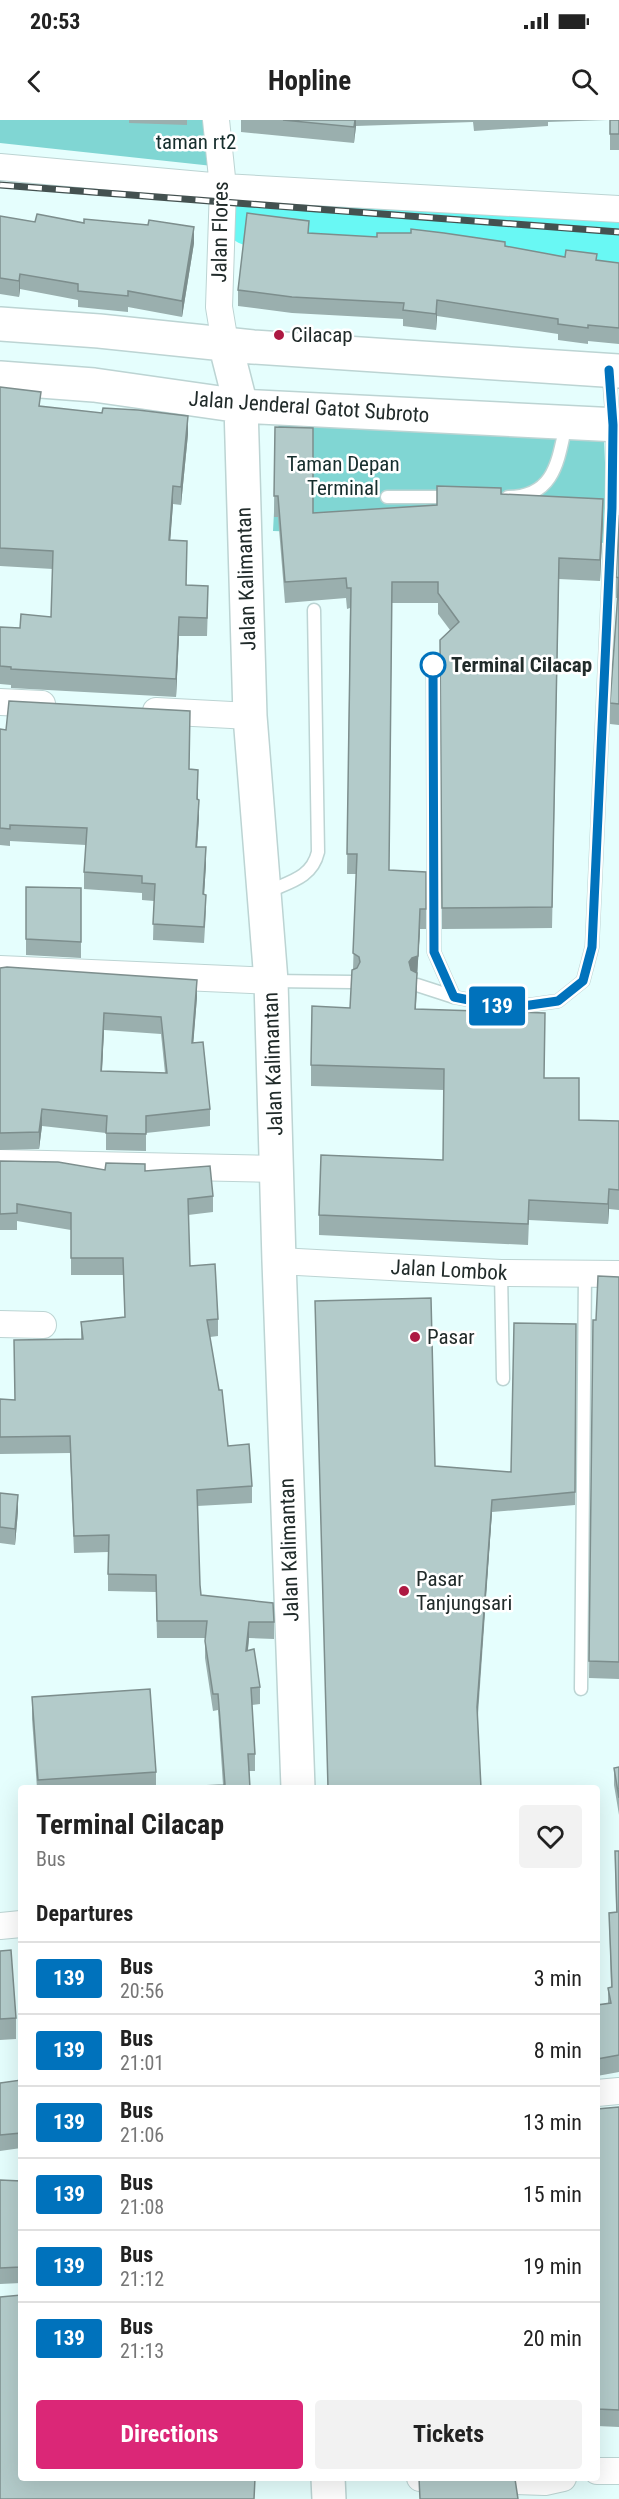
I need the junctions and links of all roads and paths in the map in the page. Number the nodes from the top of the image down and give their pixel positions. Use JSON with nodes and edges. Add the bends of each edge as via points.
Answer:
{"nodes":[{"id":1,"x":216,"y":120,"type":"edge"},
{"id":2,"x":0,"y":167,"type":"edge"},
{"id":3,"x":223,"y":187,"type":"junction"},
{"id":4,"x":619,"y":209,"type":"edge"},
{"id":5,"x":0,"y":324,"type":"edge"},
{"id":6,"x":225,"y":343,"type":"junction"},
{"id":7,"x":614,"y":371,"type":"edge"},
{"id":8,"x":0,"y":378,"type":"edge"},
{"id":9,"x":241,"y":406,"type":"junction"},
{"id":10,"x":566,"y":422,"type":"junction"},
{"id":11,"x":616,"y":425,"type":"edge"},
{"id":12,"x":387,"y":496,"type":"dead end"},
{"id":13,"x":467,"y":497,"type":"edge"},
{"id":14,"x":490,"y":497,"type":"edge"},
{"id":15,"x":314,"y":610,"type":"dead end"},
{"id":16,"x":433,"y":665,"type":"dead end"},
{"id":17,"x":0,"y":702,"type":"edge"},
{"id":18,"x":71,"y":706,"type":"edge"},
{"id":19,"x":131,"y":709,"type":"edge"},
{"id":20,"x":250,"y":716,"type":"junction"},
{"id":21,"x":265,"y":892,"type":"junction"},
{"id":22,"x":0,"y":969,"type":"edge"},
{"id":23,"x":271,"y":981,"type":"junction"},
{"id":24,"x":352,"y":982,"type":"edge"},
{"id":25,"x":417,"y":985,"type":"edge"},
{"id":26,"x":454,"y":997,"type":"junction"},
{"id":27,"x":0,"y":1163,"type":"edge"},
{"id":28,"x":277,"y":1169,"type":"junction"},
{"id":29,"x":279,"y":1261,"type":"junction"},
{"id":30,"x":501,"y":1273,"type":"junction"},
{"id":31,"x":585,"y":1274,"type":"junction"},
{"id":32,"x":619,"y":1274,"type":"edge"},
{"id":33,"x":0,"y":1324,"type":"edge"},
{"id":34,"x":43,"y":1326,"type":"dead end"},
{"id":35,"x":503,"y":1378,"type":"dead end"},
{"id":36,"x":581,"y":1689,"type":"dead end"},
{"id":37,"x":298,"y":1785,"type":"edge"},
{"id":38,"x":18,"y":1924,"type":"edge"},
{"id":39,"x":0,"y":1926,"type":"edge"},
{"id":40,"x":619,"y":2091,"type":"edge"},
{"id":41,"x":600,"y":2093,"type":"edge"},
{"id":42,"x":600,"y":2471,"type":"edge"},
{"id":43,"x":619,"y":2471,"type":"edge"},
{"id":44,"x":328,"y":2481,"type":"edge"},
{"id":45,"x":514,"y":2481,"type":"edge"},
{"id":46,"x":550,"y":2481,"type":"edge"},
{"id":47,"x":329,"y":2499,"type":"edge"}],
"edges":[{"from":1,"to":3,"type":"street","name":"Jalan Flores"},
{"from":2,"to":3,"type":"street"},
{"from":3,"to":4,"type":"street"},
{"from":3,"to":6,"type":"street","name":"Jalan Flores","via":[[219,307]]},
{"from":5,"to":6,"type":"street"},
{"from":6,"to":7,"type":"street"},
{"from":6,"to":9,"type":"street","name":"Jalan Kalimantan"},
{"from":7,"to":11,"type":"lane"},
{"from":8,"to":9,"type":"street","name":"Jalan Jenderal Gatot Subroto","via":[[94,385]]},
{"from":9,"to":10,"type":"street","name":"Jalan Jenderal Gatot Subroto"},
{"from":9,"to":20,"type":"street","name":"Jalan Kalimantan"},
{"from":10,"to":11,"type":"street","name":"Jalan Jenderal Gatot Subroto"},
{"from":10,"to":14,"type":"lane","via":[[556,469],[547,484],[513,497]]},
{"from":11,"to":26,"type":"lane","via":[[592,947],[583,981],[558,1001],[509,1008]]},
{"from":12,"to":13,"type":"lane"},
{"from":15,"to":21,"type":"lane","via":[[318,852],[308,872]]},
{"from":16,"to":26,"type":"lane","via":[[434,952]]},
{"from":17,"to":18,"type":"street"},
{"from":19,"to":20,"type":"street"},
{"from":20,"to":21,"type":"street","name":"Jalan Kalimantan"},
{"from":21,"to":23,"type":"street","name":"Jalan Kalimantan"},
{"from":22,"to":23,"type":"street"},
{"from":23,"to":24,"type":"lane"},
{"from":23,"to":28,"type":"street","name":"Jalan Kalimantan"},
{"from":25,"to":26,"type":"lane"},
{"from":27,"to":28,"type":"street"},
{"from":28,"to":29,"type":"street","name":"Jalan Kalimantan"},
{"from":29,"to":30,"type":"street","name":"Jalan Lombok"},
{"from":29,"to":37,"type":"street","name":"Jalan Kalimantan"},
{"from":30,"to":31,"type":"street","name":"Jalan Lombok"},
{"from":30,"to":35,"type":"lane"},
{"from":31,"to":32,"type":"street","name":"Jalan Lombok"},
{"from":31,"to":36,"type":"lane"},
{"from":33,"to":34,"type":"street"},
{"from":38,"to":39,"type":"street"},
{"from":40,"to":41,"type":"street"},
{"from":42,"to":43,"type":"street"},
{"from":44,"to":47,"type":"street"},
{"from":45,"to":46,"type":"street"}]}
